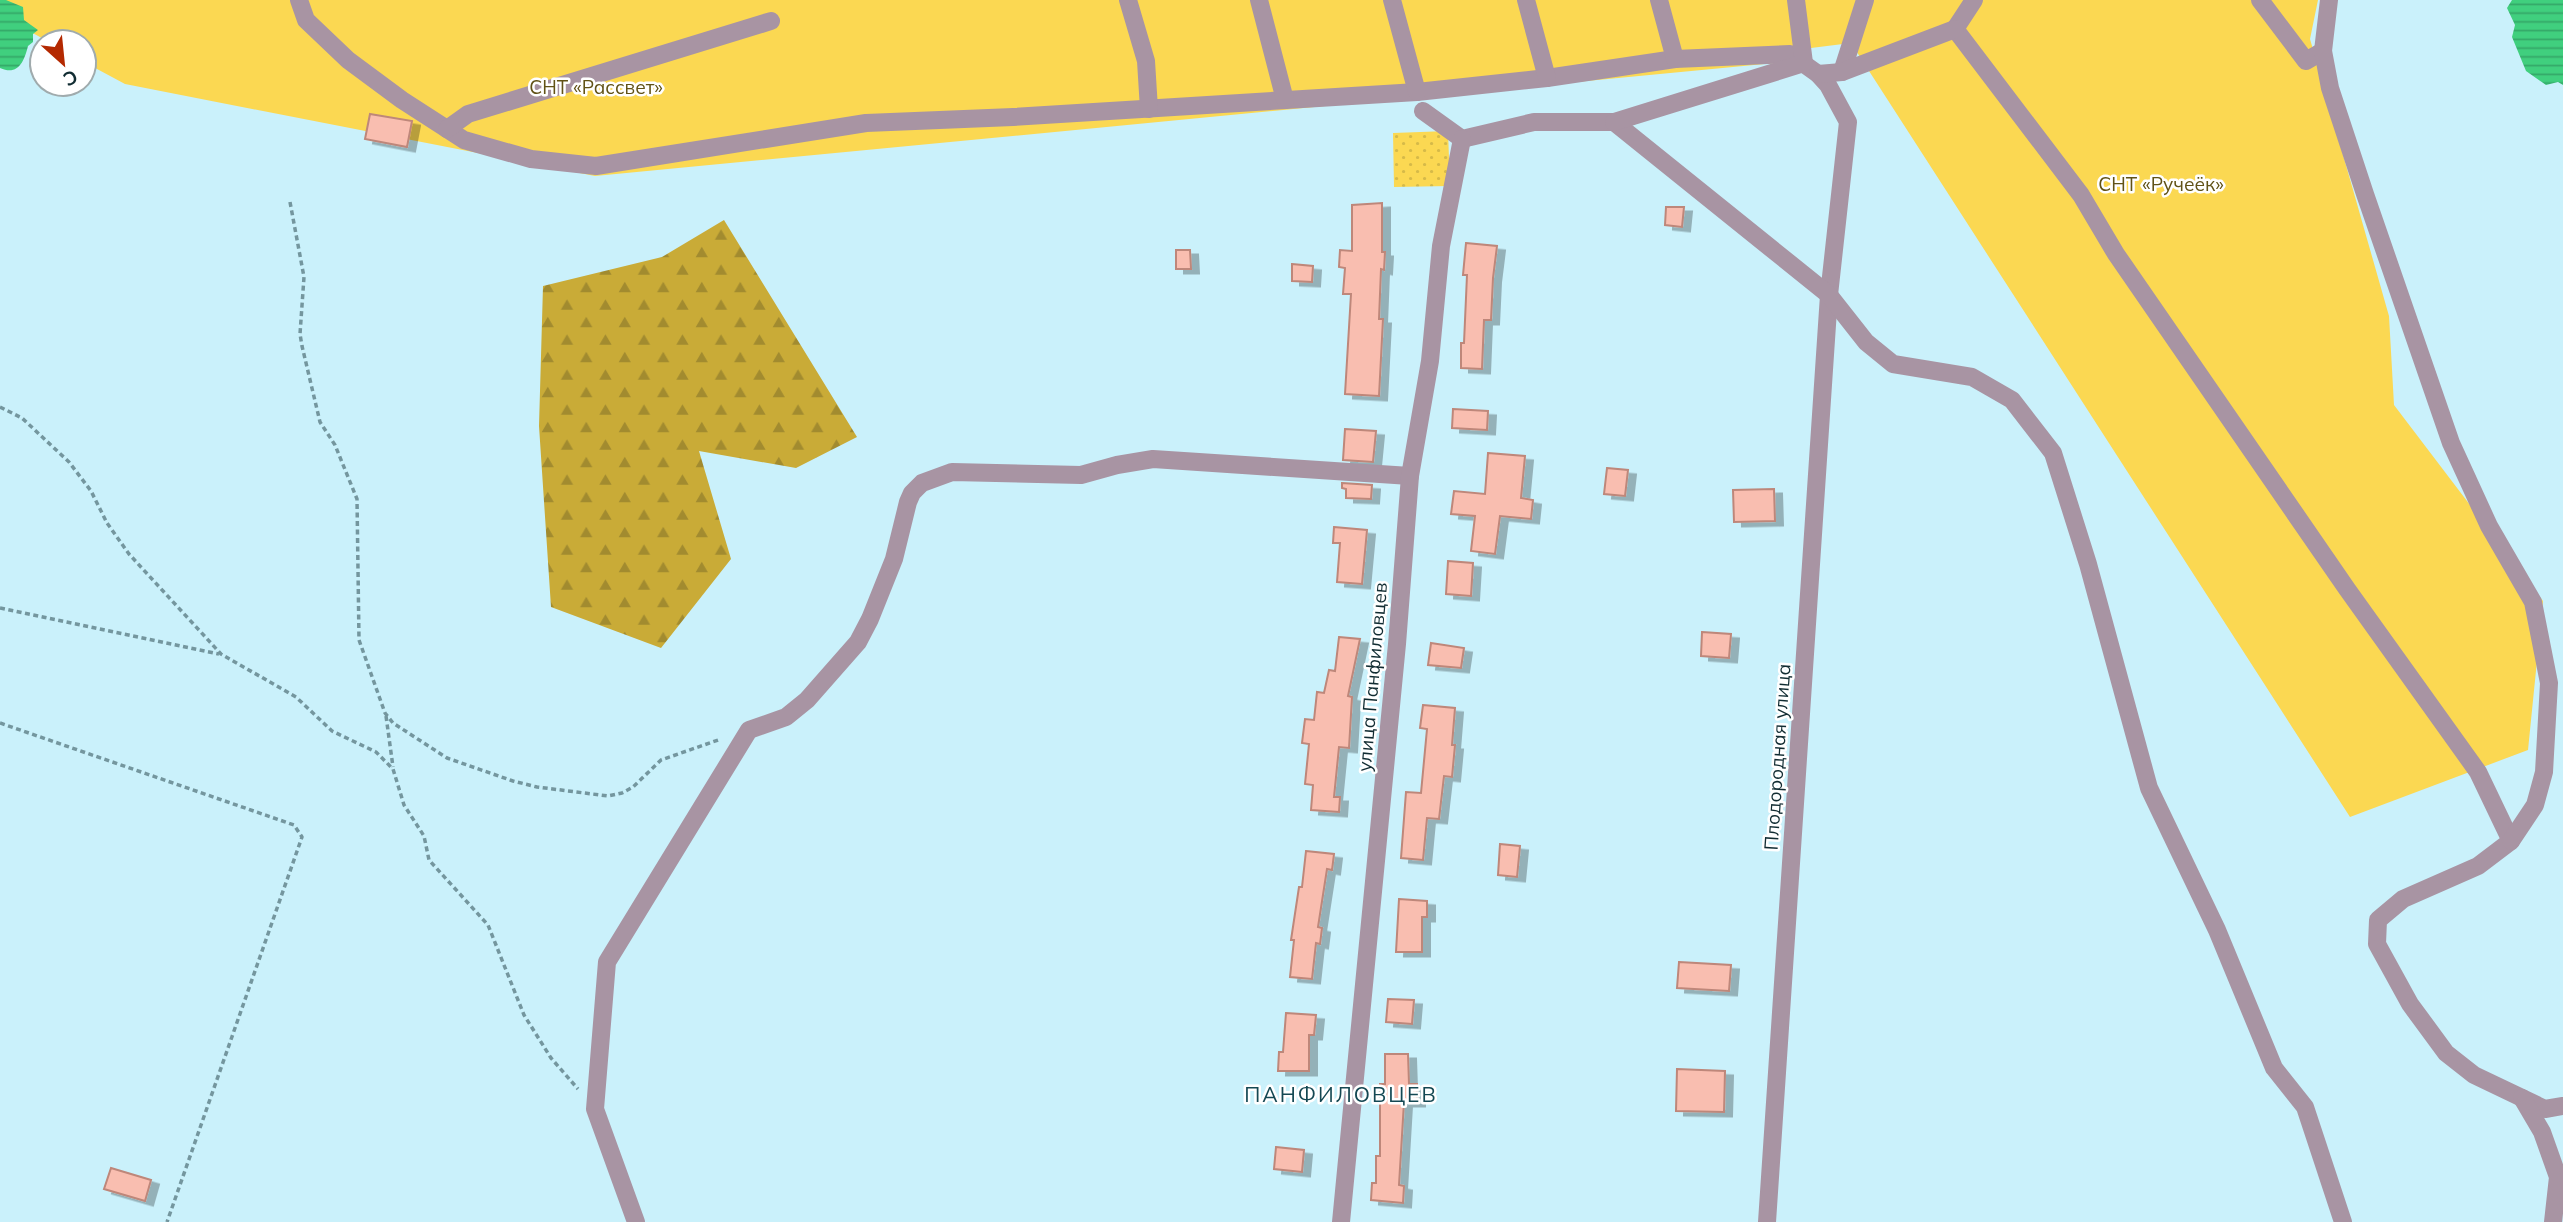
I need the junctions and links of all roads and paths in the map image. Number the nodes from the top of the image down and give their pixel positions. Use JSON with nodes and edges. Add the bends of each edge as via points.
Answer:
{"nodes":[{"id":1,"x":299,"y":0,"type":"edge"},
{"id":2,"x":1128,"y":0,"type":"edge"},
{"id":3,"x":1259,"y":0,"type":"edge"},
{"id":4,"x":1392,"y":0,"type":"edge"},
{"id":5,"x":1526,"y":0,"type":"edge"},
{"id":6,"x":1659,"y":0,"type":"edge"},
{"id":7,"x":1796,"y":0,"type":"edge"},
{"id":8,"x":1865,"y":0,"type":"edge"},
{"id":9,"x":1974,"y":0,"type":"edge"},
{"id":10,"x":2260,"y":0,"type":"edge"},
{"id":11,"x":2329,"y":0,"type":"edge"},
{"id":12,"x":771,"y":21,"type":"dead end"},
{"id":13,"x":1955,"y":29,"type":"junction"},
{"id":14,"x":2323,"y":51,"type":"junction"},
{"id":15,"x":1675,"y":59,"type":"junction"},
{"id":16,"x":1811,"y":69,"type":"junction"},
{"id":17,"x":1842,"y":72,"type":"junction"},
{"id":18,"x":1547,"y":78,"type":"junction"},
{"id":19,"x":1417,"y":92,"type":"junction"},
{"id":20,"x":1285,"y":100,"type":"junction"},
{"id":21,"x":1149,"y":109,"type":"junction"},
{"id":22,"x":1423,"y":111,"type":"dead end"},
{"id":23,"x":1614,"y":122,"type":"junction"},
{"id":24,"x":447,"y":129,"type":"junction"},
{"id":25,"x":1462,"y":139,"type":"junction"},
{"id":26,"x":290,"y":202,"type":"dead end"},
{"id":27,"x":1829,"y":295,"type":"junction"},
{"id":28,"x":0,"y":407,"type":"edge"},
{"id":29,"x":1410,"y":476,"type":"junction"},
{"id":30,"x":0,"y":608,"type":"edge"},
{"id":31,"x":221,"y":654,"type":"junction"},
{"id":32,"x":385,"y":713,"type":"junction"},
{"id":33,"x":0,"y":723,"type":"edge"},
{"id":34,"x":748,"y":730,"type":"junction"},
{"id":35,"x":393,"y":769,"type":"junction"},
{"id":36,"x":2511,"y":841,"type":"junction"},
{"id":37,"x":2522,"y":1098,"type":"junction"},
{"id":38,"x":2563,"y":1105,"type":"edge"},
{"id":39,"x":595,"y":1109,"type":"junction"},
{"id":40,"x":167,"y":1222,"type":"edge"},
{"id":41,"x":636,"y":1222,"type":"edge"},
{"id":42,"x":1341,"y":1222,"type":"edge"},
{"id":43,"x":1767,"y":1222,"type":"edge"},
{"id":44,"x":2343,"y":1222,"type":"edge"},
{"id":45,"x":2553,"y":1222,"type":"edge"}],
"edges":[{"from":1,"to":24,"type":"street","via":[[306,20],[348,60]]},
{"from":2,"to":21,"type":"street","via":[[1146,61]]},
{"from":3,"to":20,"type":"street"},
{"from":4,"to":19,"type":"street"},
{"from":5,"to":18,"type":"street"},
{"from":6,"to":15,"type":"street"},
{"from":7,"to":16,"type":"street"},
{"from":8,"to":17,"type":"street"},
{"from":9,"to":13,"type":"street"},
{"from":10,"to":14,"type":"street","via":[[2305,61]]},
{"from":11,"to":14,"type":"street"},
{"from":12,"to":24,"type":"street","via":[[468,114]]},
{"from":13,"to":17,"type":"street"},
{"from":13,"to":36,"type":"street","via":[[2081,195],[2116,254],[2478,772]]},
{"from":14,"to":36,"type":"street","via":[[2343,128],[2451,443],[2489,526],[2533,602],[2549,682],[2544,772],[2535,805]]},
{"from":15,"to":16,"type":"street","via":[[1790,54]]},
{"from":15,"to":18,"type":"street"},
{"from":16,"to":17,"type":"street"},
{"from":16,"to":23,"type":"street"},
{"from":16,"to":27,"type":"street","name":"Плодородная улица","via":[[1828,85],[1848,122]]},
{"from":18,"to":19,"type":"street"},
{"from":19,"to":20,"type":"street"},
{"from":20,"to":21,"type":"street"},
{"from":21,"to":24,"type":"street","via":[[866,123],[596,166],[531,159],[464,140]]},
{"from":22,"to":25,"type":"street"},
{"from":23,"to":25,"type":"street","via":[[1534,122]]},
{"from":23,"to":27,"type":"street"},
{"from":25,"to":29,"type":"street","name":"улица Панфиловцев","via":[[1441,246],[1430,361]]},
{"from":26,"to":32,"type":"path","via":[[304,276],[302,346],[320,422],[335,444],[357,499],[359,640]]},
{"from":27,"to":43,"type":"street","name":"Плодородная улица"},
{"from":27,"to":44,"type":"street","via":[[1866,342],[1893,364],[1972,377],[2012,400],[2053,453],[2149,788],[2217,930],[2274,1068],[2305,1107]]},
{"from":28,"to":31,"type":"path","via":[[22,418],[69,462],[129,554]]},
{"from":29,"to":34,"type":"street","via":[[1153,459],[1081,475],[952,472],[922,482],[908,502],[894,559],[858,642],[786,717]]},
{"from":29,"to":42,"type":"street","name":"улица Панфиловцев"},
{"from":30,"to":31,"type":"path"},
{"from":31,"to":35,"type":"path","via":[[296,697],[332,731],[376,751]]},
{"from":32,"to":34,"type":"path","via":[[447,758],[537,787],[608,796],[633,787],[650,768],[672,755]]},
{"from":32,"to":35,"type":"path"},
{"from":33,"to":40,"type":"path","via":[[294,825],[302,837]]},
{"from":34,"to":39,"type":"street","via":[[607,962]]},
{"from":35,"to":39,"type":"path","via":[[404,805],[424,836],[429,860],[488,925],[524,1015],[551,1058]]},
{"from":36,"to":37,"type":"street","via":[[2478,866],[2403,899],[2378,920],[2377,944],[2410,1004],[2446,1053],[2474,1075]]},
{"from":37,"to":38,"type":"street","via":[[2545,1109]]},
{"from":37,"to":45,"type":"street","via":[[2542,1132],[2558,1177]]},
{"from":39,"to":41,"type":"street"}]}
